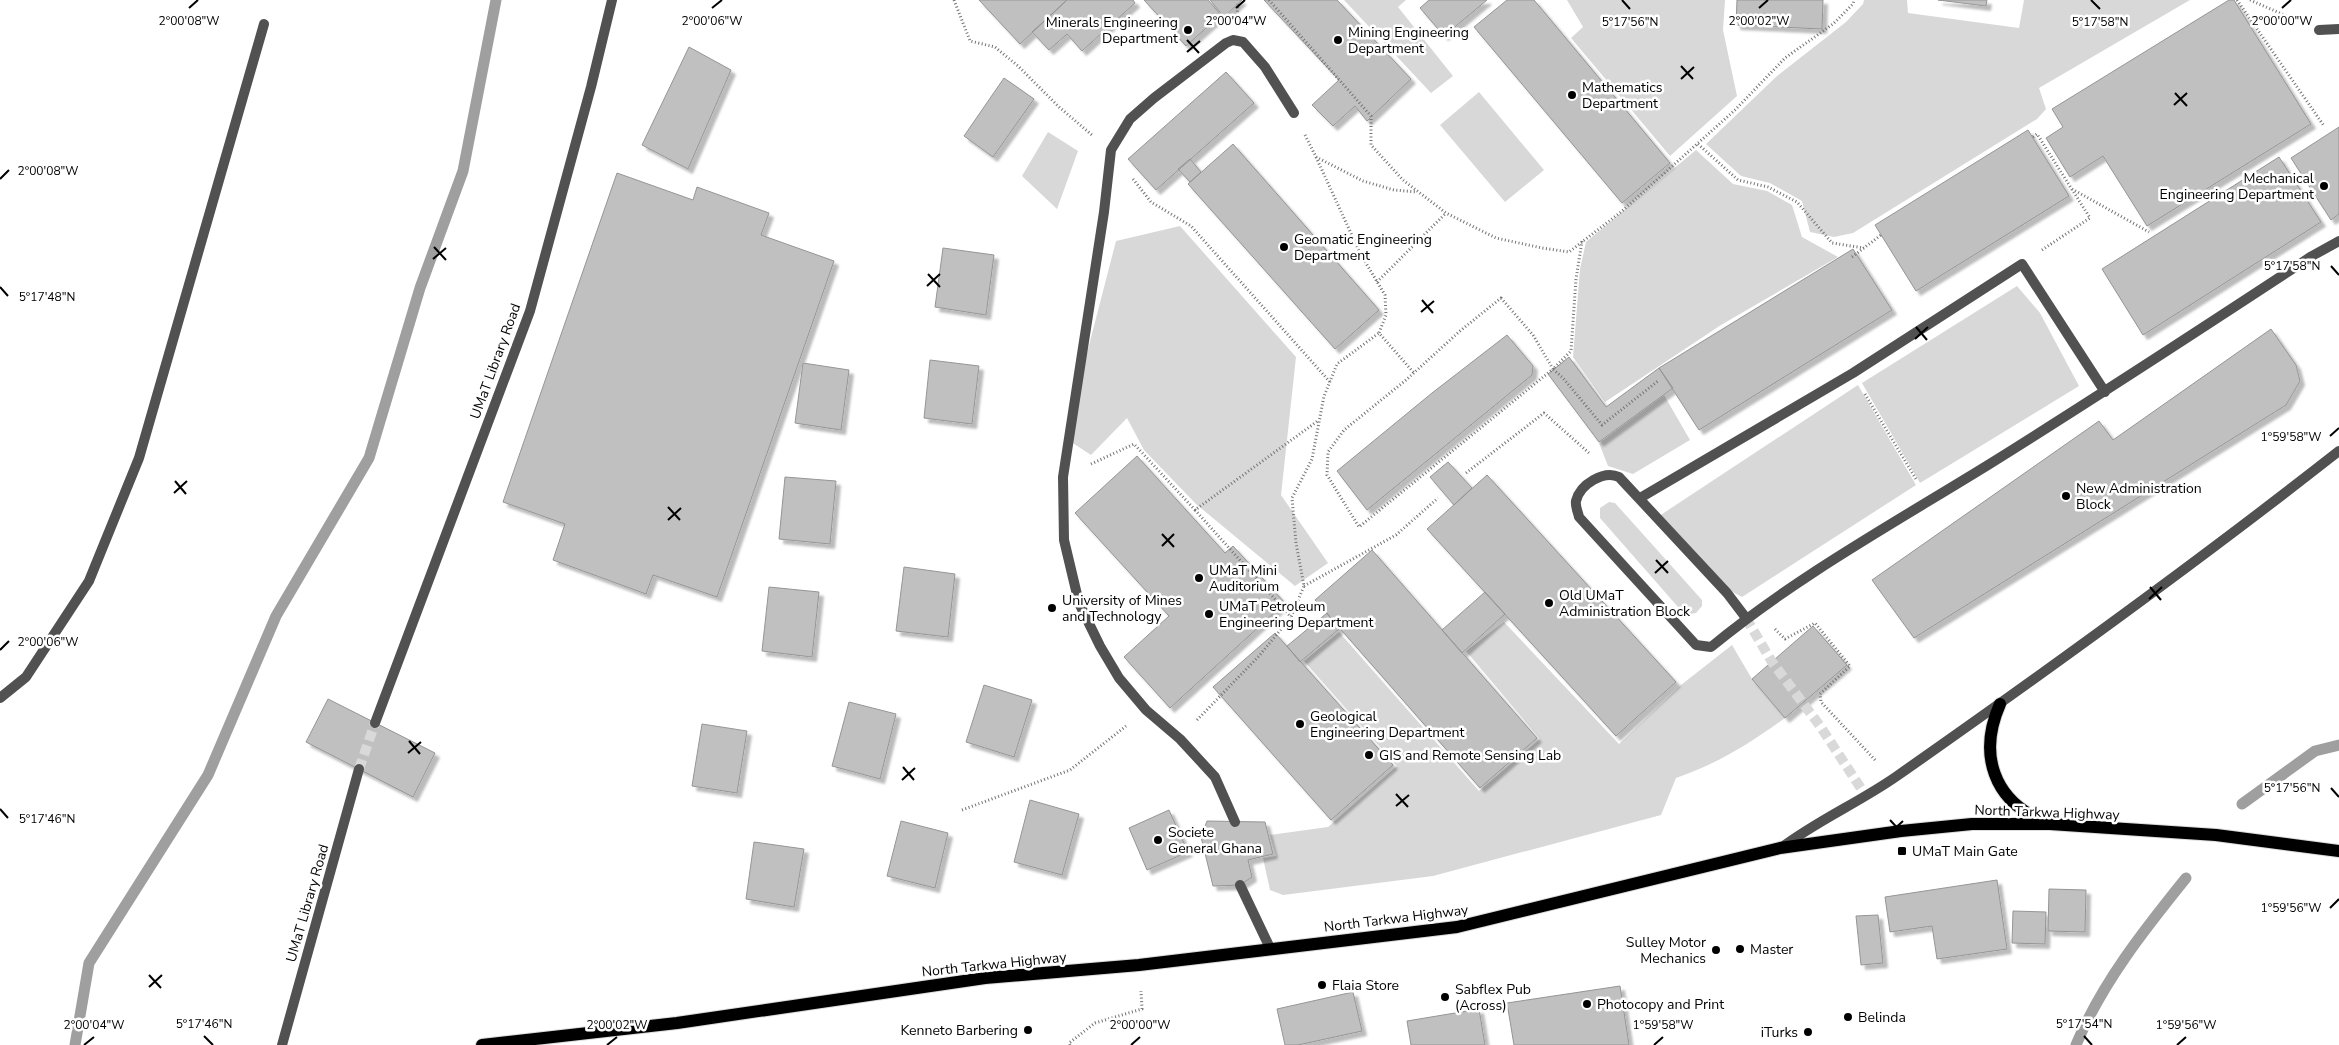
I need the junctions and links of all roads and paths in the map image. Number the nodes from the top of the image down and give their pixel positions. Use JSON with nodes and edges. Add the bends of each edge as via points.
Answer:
{"nodes":[{"id":1,"x":612,"y":0,"type":"edge"},
{"id":2,"x":954,"y":0,"type":"edge"},
{"id":3,"x":1269,"y":0,"type":"edge"},
{"id":4,"x":1854,"y":0,"type":"edge"},
{"id":5,"x":2237,"y":0,"type":"edge"},
{"id":6,"x":2250,"y":0,"type":"edge"},
{"id":7,"x":264,"y":24,"type":"dead end"},
{"id":8,"x":2339,"y":29,"type":"edge"},
{"id":9,"x":2319,"y":30,"type":"joint"},
{"id":10,"x":1294,"y":113,"type":"joint"},
{"id":11,"x":2324,"y":126,"type":"dead end"},
{"id":12,"x":2033,"y":137,"type":"dead end"},
{"id":13,"x":1698,"y":144,"type":"junction"},
{"id":14,"x":1111,"y":150,"type":"junction"},
{"id":15,"x":1316,"y":158,"type":"junction"},
{"id":16,"x":2072,"y":189,"type":"junction"},
{"id":17,"x":1418,"y":192,"type":"junction"},
{"id":18,"x":1446,"y":213,"type":"junction"},
{"id":19,"x":2148,"y":232,"type":"dead end"},
{"id":20,"x":1881,"y":235,"type":"dead end"},
{"id":21,"x":1582,"y":240,"type":"junction"},
{"id":22,"x":2339,"y":241,"type":"edge"},
{"id":23,"x":1864,"y":248,"type":"junction"},
{"id":24,"x":1852,"y":257,"type":"dead end"},
{"id":25,"x":2022,"y":264,"type":"junction"},
{"id":26,"x":1377,"y":282,"type":"junction"},
{"id":27,"x":1380,"y":333,"type":"junction"},
{"id":28,"x":1553,"y":369,"type":"junction"},
{"id":29,"x":1414,"y":373,"type":"junction"},
{"id":30,"x":1853,"y":373,"type":"junction"},
{"id":31,"x":1658,"y":381,"type":"dead end"},
{"id":32,"x":1330,"y":382,"type":"junction"},
{"id":33,"x":2105,"y":392,"type":"junction"},
{"id":34,"x":1319,"y":420,"type":"junction"},
{"id":35,"x":2339,"y":451,"type":"edge"},
{"id":36,"x":1611,"y":473,"type":"junction"},
{"id":37,"x":1466,"y":474,"type":"dead end"},
{"id":38,"x":1063,"y":477,"type":"junction"},
{"id":39,"x":1438,"y":498,"type":"dead end"},
{"id":40,"x":1640,"y":498,"type":"junction"},
{"id":41,"x":1929,"y":501,"type":"junction"},
{"id":42,"x":1195,"y":510,"type":"junction"},
{"id":43,"x":1304,"y":586,"type":"junction"},
{"id":44,"x":1761,"y":607,"type":"junction"},
{"id":45,"x":1291,"y":617,"type":"junction"},
{"id":46,"x":1746,"y":618,"type":"junction"},
{"id":47,"x":0,"y":698,"type":"edge"},
{"id":48,"x":2000,"y":704,"type":"junction"},
{"id":49,"x":1146,"y":710,"type":"junction"},
{"id":50,"x":375,"y":723,"type":"tunnel mouth"},
{"id":51,"x":1180,"y":738,"type":"junction"},
{"id":52,"x":359,"y":769,"type":"tunnel mouth"},
{"id":53,"x":1893,"y":779,"type":"junction"},
{"id":54,"x":962,"y":810,"type":"dead end"},
{"id":55,"x":1236,"y":822,"type":"dead end"},
{"id":56,"x":2050,"y":824,"type":"junction"},
{"id":57,"x":1780,"y":848,"type":"junction"},
{"id":58,"x":2339,"y":851,"type":"edge"},
{"id":59,"x":1240,"y":885,"type":"dead end"},
{"id":60,"x":1270,"y":948,"type":"junction"},
{"id":61,"x":1142,"y":1009,"type":"dead end"},
{"id":62,"x":497,"y":1044,"type":"edge"},
{"id":63,"x":282,"y":1045,"type":"edge"},
{"id":64,"x":482,"y":1045,"type":"edge"},
{"id":65,"x":1070,"y":1045,"type":"edge"}],
"edges":[{"from":1,"to":50,"type":"street","name":"UMaT Library Road","via":[[530,310]]},
{"from":2,"to":14,"type":"path","via":[[970,41],[995,47]]},
{"from":3,"to":17,"type":"path","via":[[1371,116],[1371,145]]},
{"from":4,"to":13,"type":"path","via":[[1833,24],[1785,58]]},
{"from":5,"to":11,"type":"path"},
{"from":6,"to":9,"type":"path"},
{"from":7,"to":47,"type":"street","via":[[139,458],[89,582],[26,677]]},
{"from":8,"to":9,"type":"street"},
{"from":10,"to":14,"type":"street","via":[[1265,67],[1243,42],[1233,40],[1130,119]]},
{"from":10,"to":15,"type":"path"},
{"from":12,"to":16,"type":"path","via":[[2037,134]]},
{"from":13,"to":21,"type":"path","via":[[1620,212]]},
{"from":13,"to":23,"type":"path","via":[[1738,180],[1768,187],[1797,202],[1832,243]]},
{"from":14,"to":32,"type":"path","via":[[1151,202],[1191,226]]},
{"from":14,"to":38,"type":"street"},
{"from":15,"to":17,"type":"path","via":[[1363,181],[1394,190]]},
{"from":15,"to":26,"type":"path"},
{"from":16,"to":19,"type":"path"},
{"from":16,"to":25,"type":"path","via":[[2090,218]]},
{"from":17,"to":18,"type":"path"},
{"from":18,"to":21,"type":"path","via":[[1496,238],[1542,248],[1569,252]]},
{"from":18,"to":26,"type":"path"},
{"from":20,"to":23,"type":"path"},
{"from":21,"to":28,"type":"path","via":[[1571,351]]},
{"from":22,"to":33,"type":"street"},
{"from":23,"to":24,"type":"path"},
{"from":25,"to":30,"type":"street"},
{"from":25,"to":33,"type":"street"},
{"from":26,"to":27,"type":"path","via":[[1385,295],[1386,315]]},
{"from":27,"to":29,"type":"path"},
{"from":27,"to":32,"type":"path","via":[[1337,364]]},
{"from":28,"to":29,"type":"path","via":[[1533,335],[1501,298],[1460,330]]},
{"from":28,"to":29,"type":"path","via":[[1359,527],[1327,475],[1328,452],[1344,430]]},
{"from":28,"to":31,"type":"path","via":[[1602,425]]},
{"from":30,"to":40,"type":"street"},
{"from":30,"to":41,"type":"path"},
{"from":32,"to":34,"type":"path"},
{"from":33,"to":41,"type":"street"},
{"from":34,"to":42,"type":"path"},
{"from":34,"to":43,"type":"path","via":[[1312,459],[1292,498]]},
{"from":35,"to":48,"type":"street"},
{"from":36,"to":37,"type":"path","via":[[1544,413]]},
{"from":36,"to":40,"type":"street","via":[[1620,477]]},
{"from":36,"to":46,"type":"street","via":[[1600,476],[1580,492],[1576,503],[1579,517],[1696,645],[1710,648]]},
{"from":38,"to":42,"type":"path","via":[[1134,444]]},
{"from":38,"to":49,"type":"street","via":[[1064,540],[1079,603],[1119,678]]},
{"from":39,"to":43,"type":"path","via":[[1396,535]]},
{"from":40,"to":46,"type":"street"},
{"from":41,"to":44,"type":"street"},
{"from":42,"to":45,"type":"path"},
{"from":43,"to":45,"type":"path"},
{"from":44,"to":46,"type":"street"},
{"from":44,"to":53,"type":"path","via":[[1784,639],[1815,623],[1850,666],[1820,694],[1821,702]]},
{"from":45,"to":51,"type":"path","via":[[1259,656]]},
{"from":48,"to":53,"type":"street"},
{"from":48,"to":56,"type":"main road","via":[[1989,739],[1995,776],[2017,806]]},
{"from":49,"to":51,"type":"street"},
{"from":49,"to":54,"type":"path","via":[[1070,770]]},
{"from":51,"to":55,"type":"street","via":[[1215,777]]},
{"from":52,"to":63,"type":"street","name":"UMaT Library Road"},
{"from":53,"to":57,"type":"street"},
{"from":56,"to":57,"type":"main road","name":"North Tarkwa Highway","via":[[1972,824]]},
{"from":56,"to":58,"type":"main road","name":"North Tarkwa Highway","via":[[2216,835]]},
{"from":57,"to":60,"type":"main road","name":"North Tarkwa Highway","via":[[1457,927]]},
{"from":59,"to":60,"type":"street"},
{"from":60,"to":62,"type":"main road","name":"North Tarkwa Highway","via":[[985,978],[677,1023]]},
{"from":61,"to":65,"type":"path","via":[[1095,1023]]},
{"from":62,"to":64,"type":"main road","name":"North Tarkwa Highway"}]}
